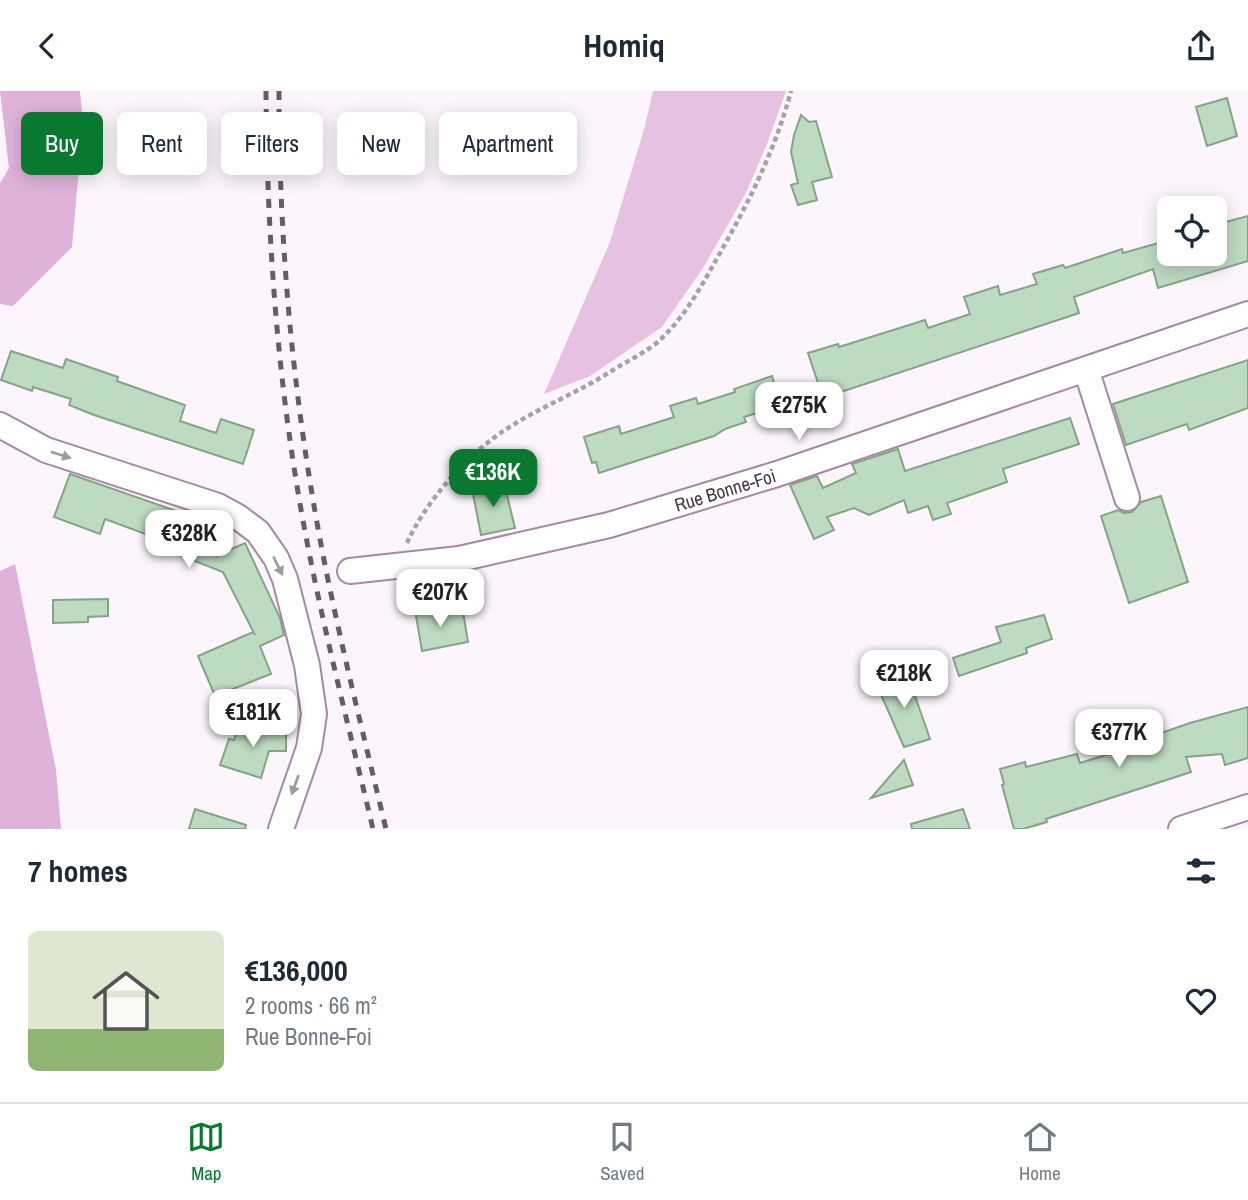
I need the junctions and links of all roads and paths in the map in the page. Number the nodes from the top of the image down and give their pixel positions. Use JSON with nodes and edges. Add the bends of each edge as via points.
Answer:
{"nodes":[{"id":1,"x":791,"y":91,"type":"edge"},
{"id":2,"x":1248,"y":314,"type":"edge"},
{"id":3,"x":1086,"y":369,"type":"junction"},
{"id":4,"x":0,"y":425,"type":"edge"},
{"id":5,"x":1127,"y":498,"type":"dead end"},
{"id":6,"x":397,"y":565,"type":"junction"},
{"id":7,"x":351,"y":571,"type":"dead end"},
{"id":8,"x":1248,"y":807,"type":"edge"},
{"id":9,"x":281,"y":829,"type":"edge"},
{"id":10,"x":1181,"y":829,"type":"edge"}],
"edges":[{"from":1,"to":6,"type":"path","via":[[783,124],[746,208],[695,297],[661,339],[593,383],[500,433],[458,470],[417,520]]},
{"from":2,"to":3,"type":"street","name":"Rue Bonne-Foi"},
{"from":3,"to":5,"type":"street"},
{"from":3,"to":6,"type":"street","name":"Rue Bonne-Foi","via":[[777,474],[608,525],[459,559]]},
{"from":4,"to":9,"type":"street","one_way":true,"via":[[46,450],[218,506],[258,532],[285,579],[314,714],[309,748]]},
{"from":6,"to":7,"type":"street","name":"Rue Bonne-Foi"},
{"from":8,"to":10,"type":"street"}]}
